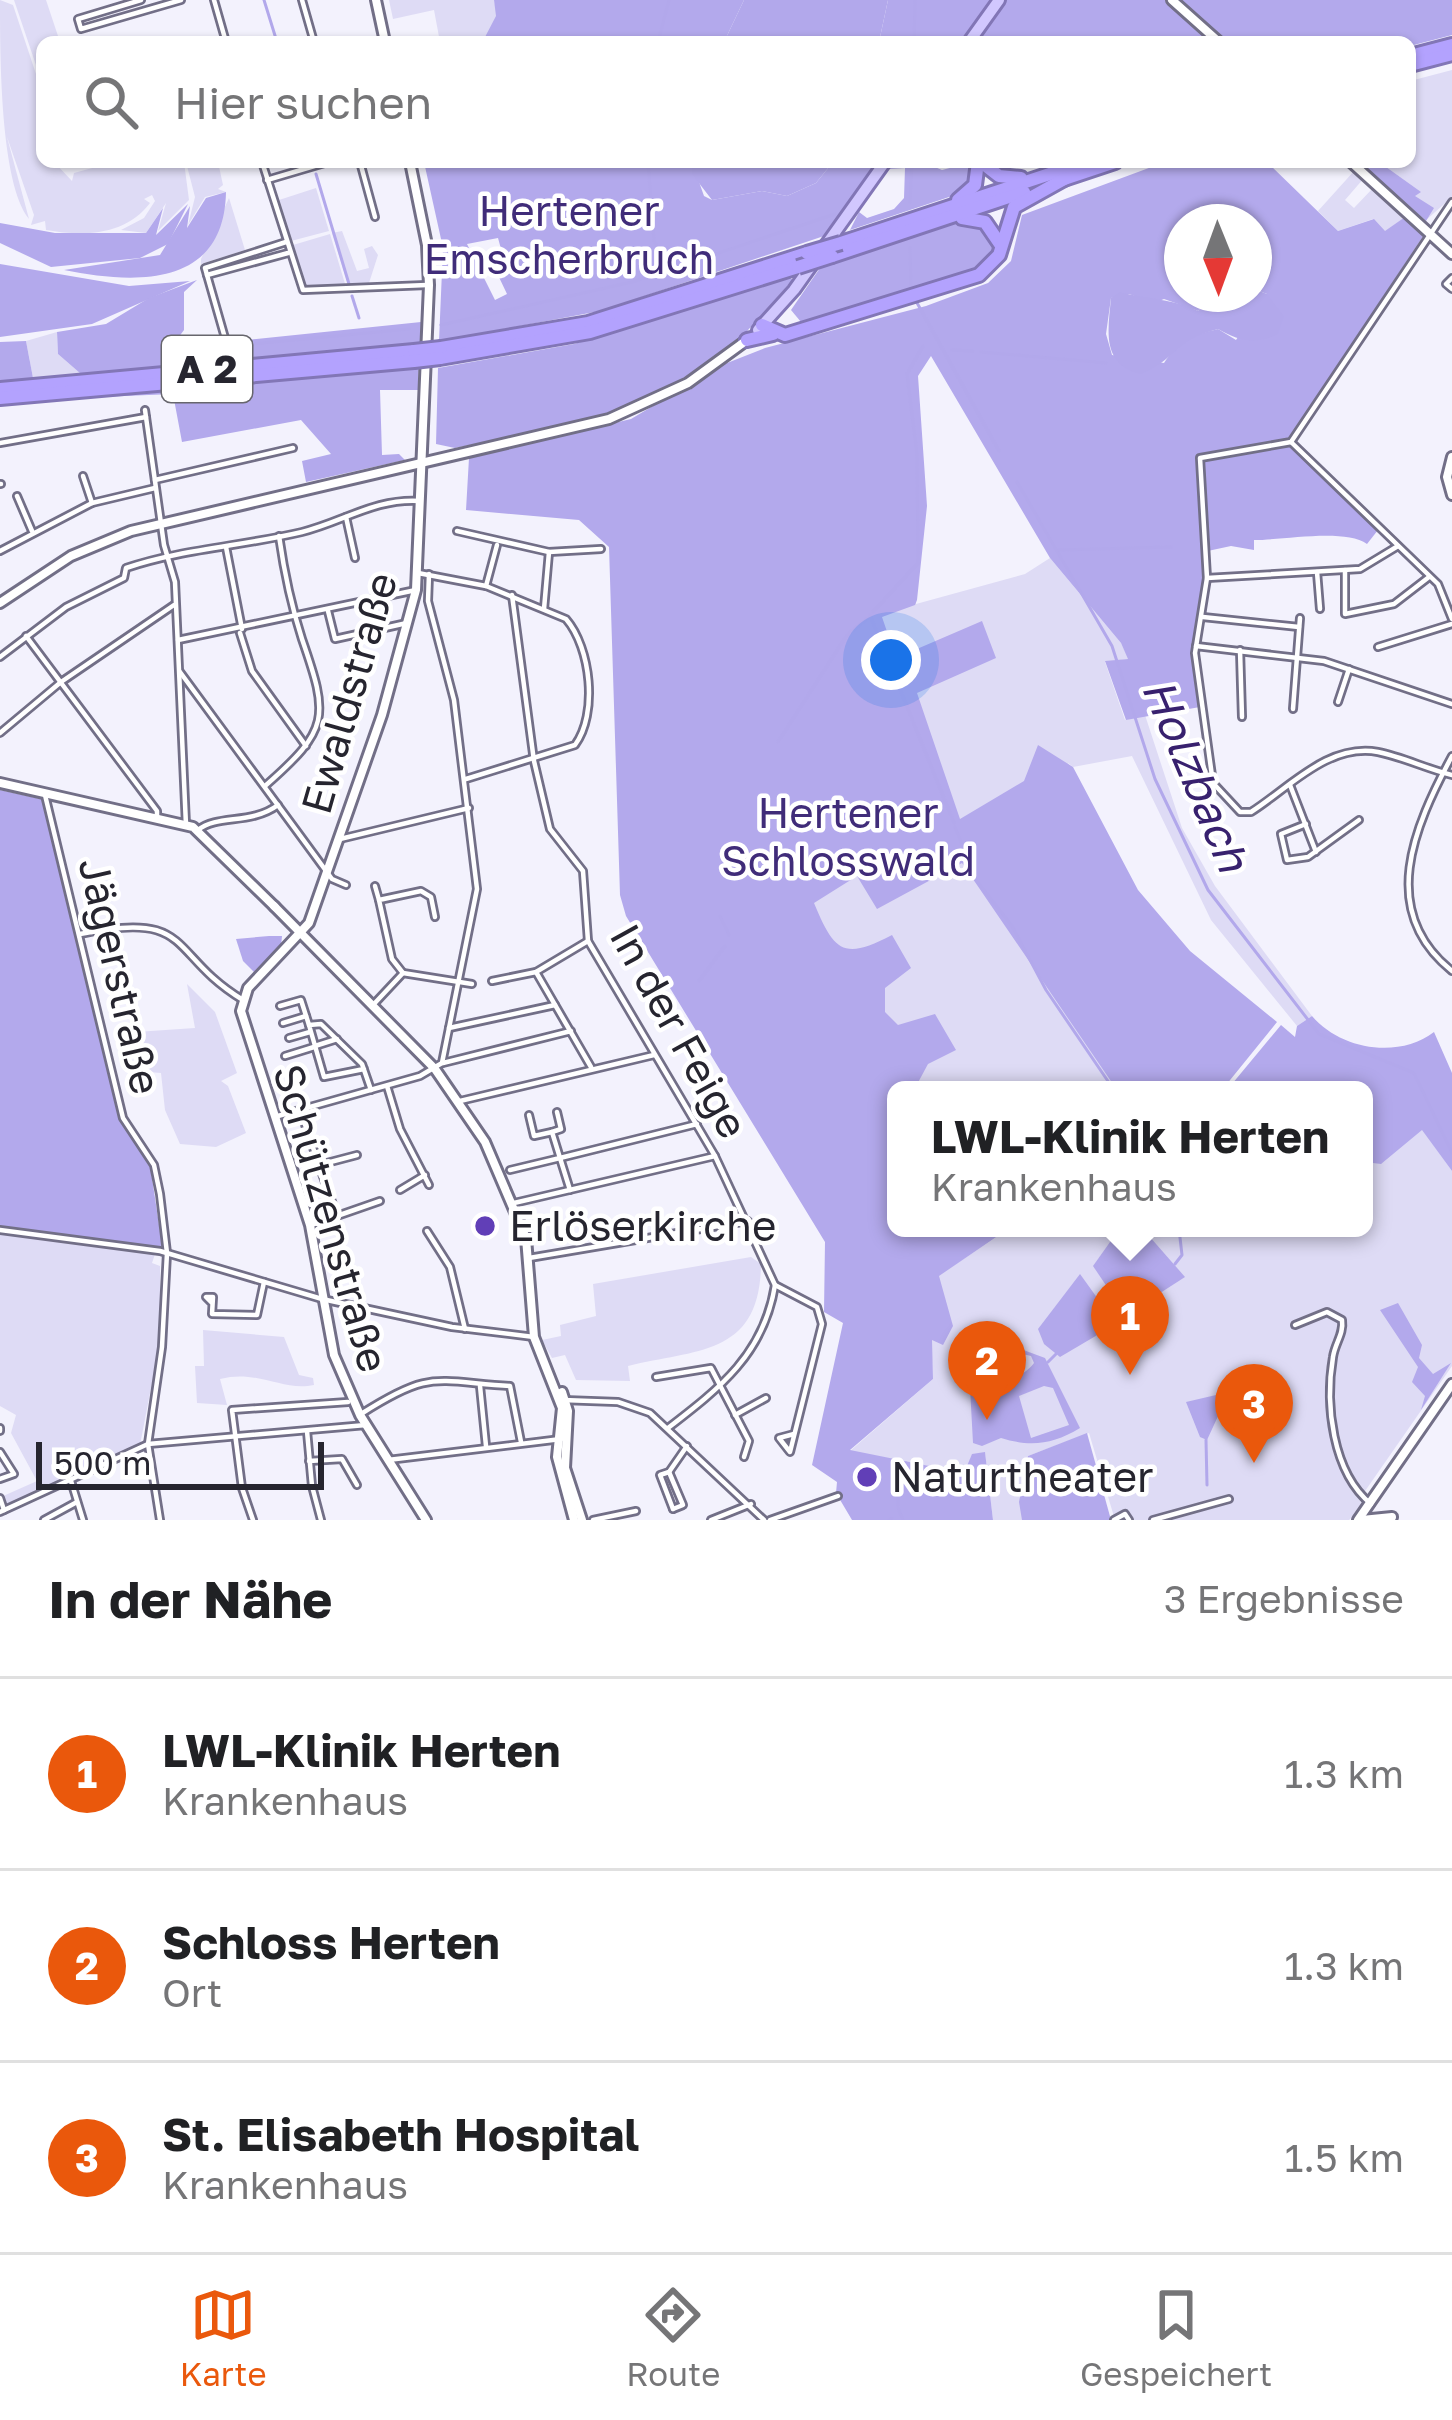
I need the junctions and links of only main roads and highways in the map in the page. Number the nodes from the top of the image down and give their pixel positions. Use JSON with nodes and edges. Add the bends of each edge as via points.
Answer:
{"nodes":[{"id":1,"x":378,"y":0,"type":"edge"},
{"id":2,"x":999,"y":0,"type":"edge"},
{"id":3,"x":1172,"y":0,"type":"edge"},
{"id":4,"x":386,"y":36,"type":"edge"},
{"id":5,"x":973,"y":36,"type":"edge"},
{"id":6,"x":1212,"y":36,"type":"edge"},
{"id":7,"x":1452,"y":45,"type":"edge"},
{"id":8,"x":1416,"y":54,"type":"edge"},
{"id":9,"x":1452,"y":54,"type":"edge"},
{"id":10,"x":1416,"y":63,"type":"edge"},
{"id":11,"x":413,"y":168,"type":"edge"},
{"id":12,"x":881,"y":168,"type":"edge"},
{"id":13,"x":978,"y":168,"type":"edge"},
{"id":14,"x":989,"y":168,"type":"edge"},
{"id":15,"x":1067,"y":168,"type":"edge"},
{"id":16,"x":1097,"y":168,"type":"edge"},
{"id":17,"x":1358,"y":168,"type":"edge"},
{"id":18,"x":1052,"y":173,"type":"junction"},
{"id":19,"x":1066,"y":178,"type":"junction"},
{"id":20,"x":935,"y":217,"type":"junction"},
{"id":21,"x":1452,"y":254,"type":"edge"},
{"id":22,"x":999,"y":255,"type":"junction"},
{"id":23,"x":431,"y":285,"type":"junction"},
{"id":24,"x":767,"y":327,"type":"junction"},
{"id":25,"x":747,"y":340,"type":"joint"},
{"id":26,"x":440,"y":353,"type":"junction"},
{"id":27,"x":414,"y":356,"type":"junction"},
{"id":28,"x":0,"y":389,"type":"edge"},
{"id":29,"x":0,"y":398,"type":"edge"},
{"id":30,"x":425,"y":447,"type":"junction"},
{"id":31,"x":1452,"y":457,"type":"edge"},
{"id":32,"x":437,"y":460,"type":"junction"},
{"id":33,"x":421,"y":464,"type":"junction"},
{"id":34,"x":1452,"y":495,"type":"edge"},
{"id":35,"x":0,"y":602,"type":"edge"},
{"id":36,"x":0,"y":783,"type":"edge"},
{"id":37,"x":301,"y":933,"type":"junction"},
{"id":38,"x":1452,"y":1384,"type":"edge"},
{"id":39,"x":1371,"y":1504,"type":"junction"},
{"id":40,"x":1394,"y":1519,"type":"edge"},
{"id":41,"x":426,"y":1520,"type":"edge"},
{"id":42,"x":578,"y":1520,"type":"edge"},
{"id":43,"x":1360,"y":1520,"type":"edge"}],
"edges":[{"from":1,"to":4,"type":"main road"},
{"from":2,"to":5,"type":"main road"},
{"from":3,"to":6,"type":"main road"},
{"from":7,"to":8,"type":"highway"},
{"from":9,"to":10,"type":"highway"},
{"from":11,"to":23,"type":"main road","name":"Ewaldstraße"},
{"from":12,"to":24,"type":"main road"},
{"from":13,"to":20,"type":"highway","via":[[971,190]]},
{"from":14,"to":18,"type":"highway","via":[[1005,178]]},
{"from":15,"to":18,"type":"highway","number":"A 2"},
{"from":16,"to":19,"type":"highway","number":"A 2"},
{"from":17,"to":21,"type":"main road"},
{"from":18,"to":20,"type":"highway","number":"A 2"},
{"from":19,"to":20,"type":"highway","number":"A 2"},
{"from":19,"to":22,"type":"highway","via":[[1013,207]]},
{"from":20,"to":22,"type":"highway","via":[[985,222],[998,236]]},
{"from":20,"to":26,"type":"highway","number":"A 2","bridge":true,"via":[[624,314]]},
{"from":20,"to":26,"type":"highway","number":"A 2","bridge":true,"via":[[590,332]]},
{"from":22,"to":24,"type":"highway","via":[[973,278],[789,334]]},
{"from":23,"to":30,"type":"main road","name":"Ewaldstraße"},
{"from":23,"to":33,"type":"main road","name":"Ewaldstraße"},
{"from":24,"to":25,"type":"highway"},
{"from":25,"to":32,"type":"main road","via":[[688,383],[625,413]]},
{"from":26,"to":27,"type":"highway","number":"A 2","bridge":true},
{"from":27,"to":28,"type":"highway","number":"A 2"},
{"from":27,"to":29,"type":"highway","number":"A 2"},
{"from":30,"to":32,"type":"main road"},
{"from":30,"to":33,"type":"main road","name":"Ewaldstraße"},
{"from":31,"to":34,"type":"main road"},
{"from":32,"to":33,"type":"main road"},
{"from":33,"to":35,"type":"main road","via":[[160,523],[71,556]]},
{"from":33,"to":37,"type":"main road","name":"Ewaldstraße","via":[[424,573],[382,715]]},
{"from":36,"to":37,"type":"main road","via":[[198,830]]},
{"from":37,"to":41,"type":"main road","name":"Schützenstraße","via":[[243,1000],[243,1017],[310,1225],[330,1341],[360,1415]]},
{"from":37,"to":42,"type":"main road","via":[[439,1066],[514,1203],[534,1337],[563,1400],[565,1468]]},
{"from":38,"to":39,"type":"main road"},
{"from":39,"to":40,"type":"main road"},
{"from":39,"to":43,"type":"main road"},
{"from":40,"to":43,"type":"main road"}]}
